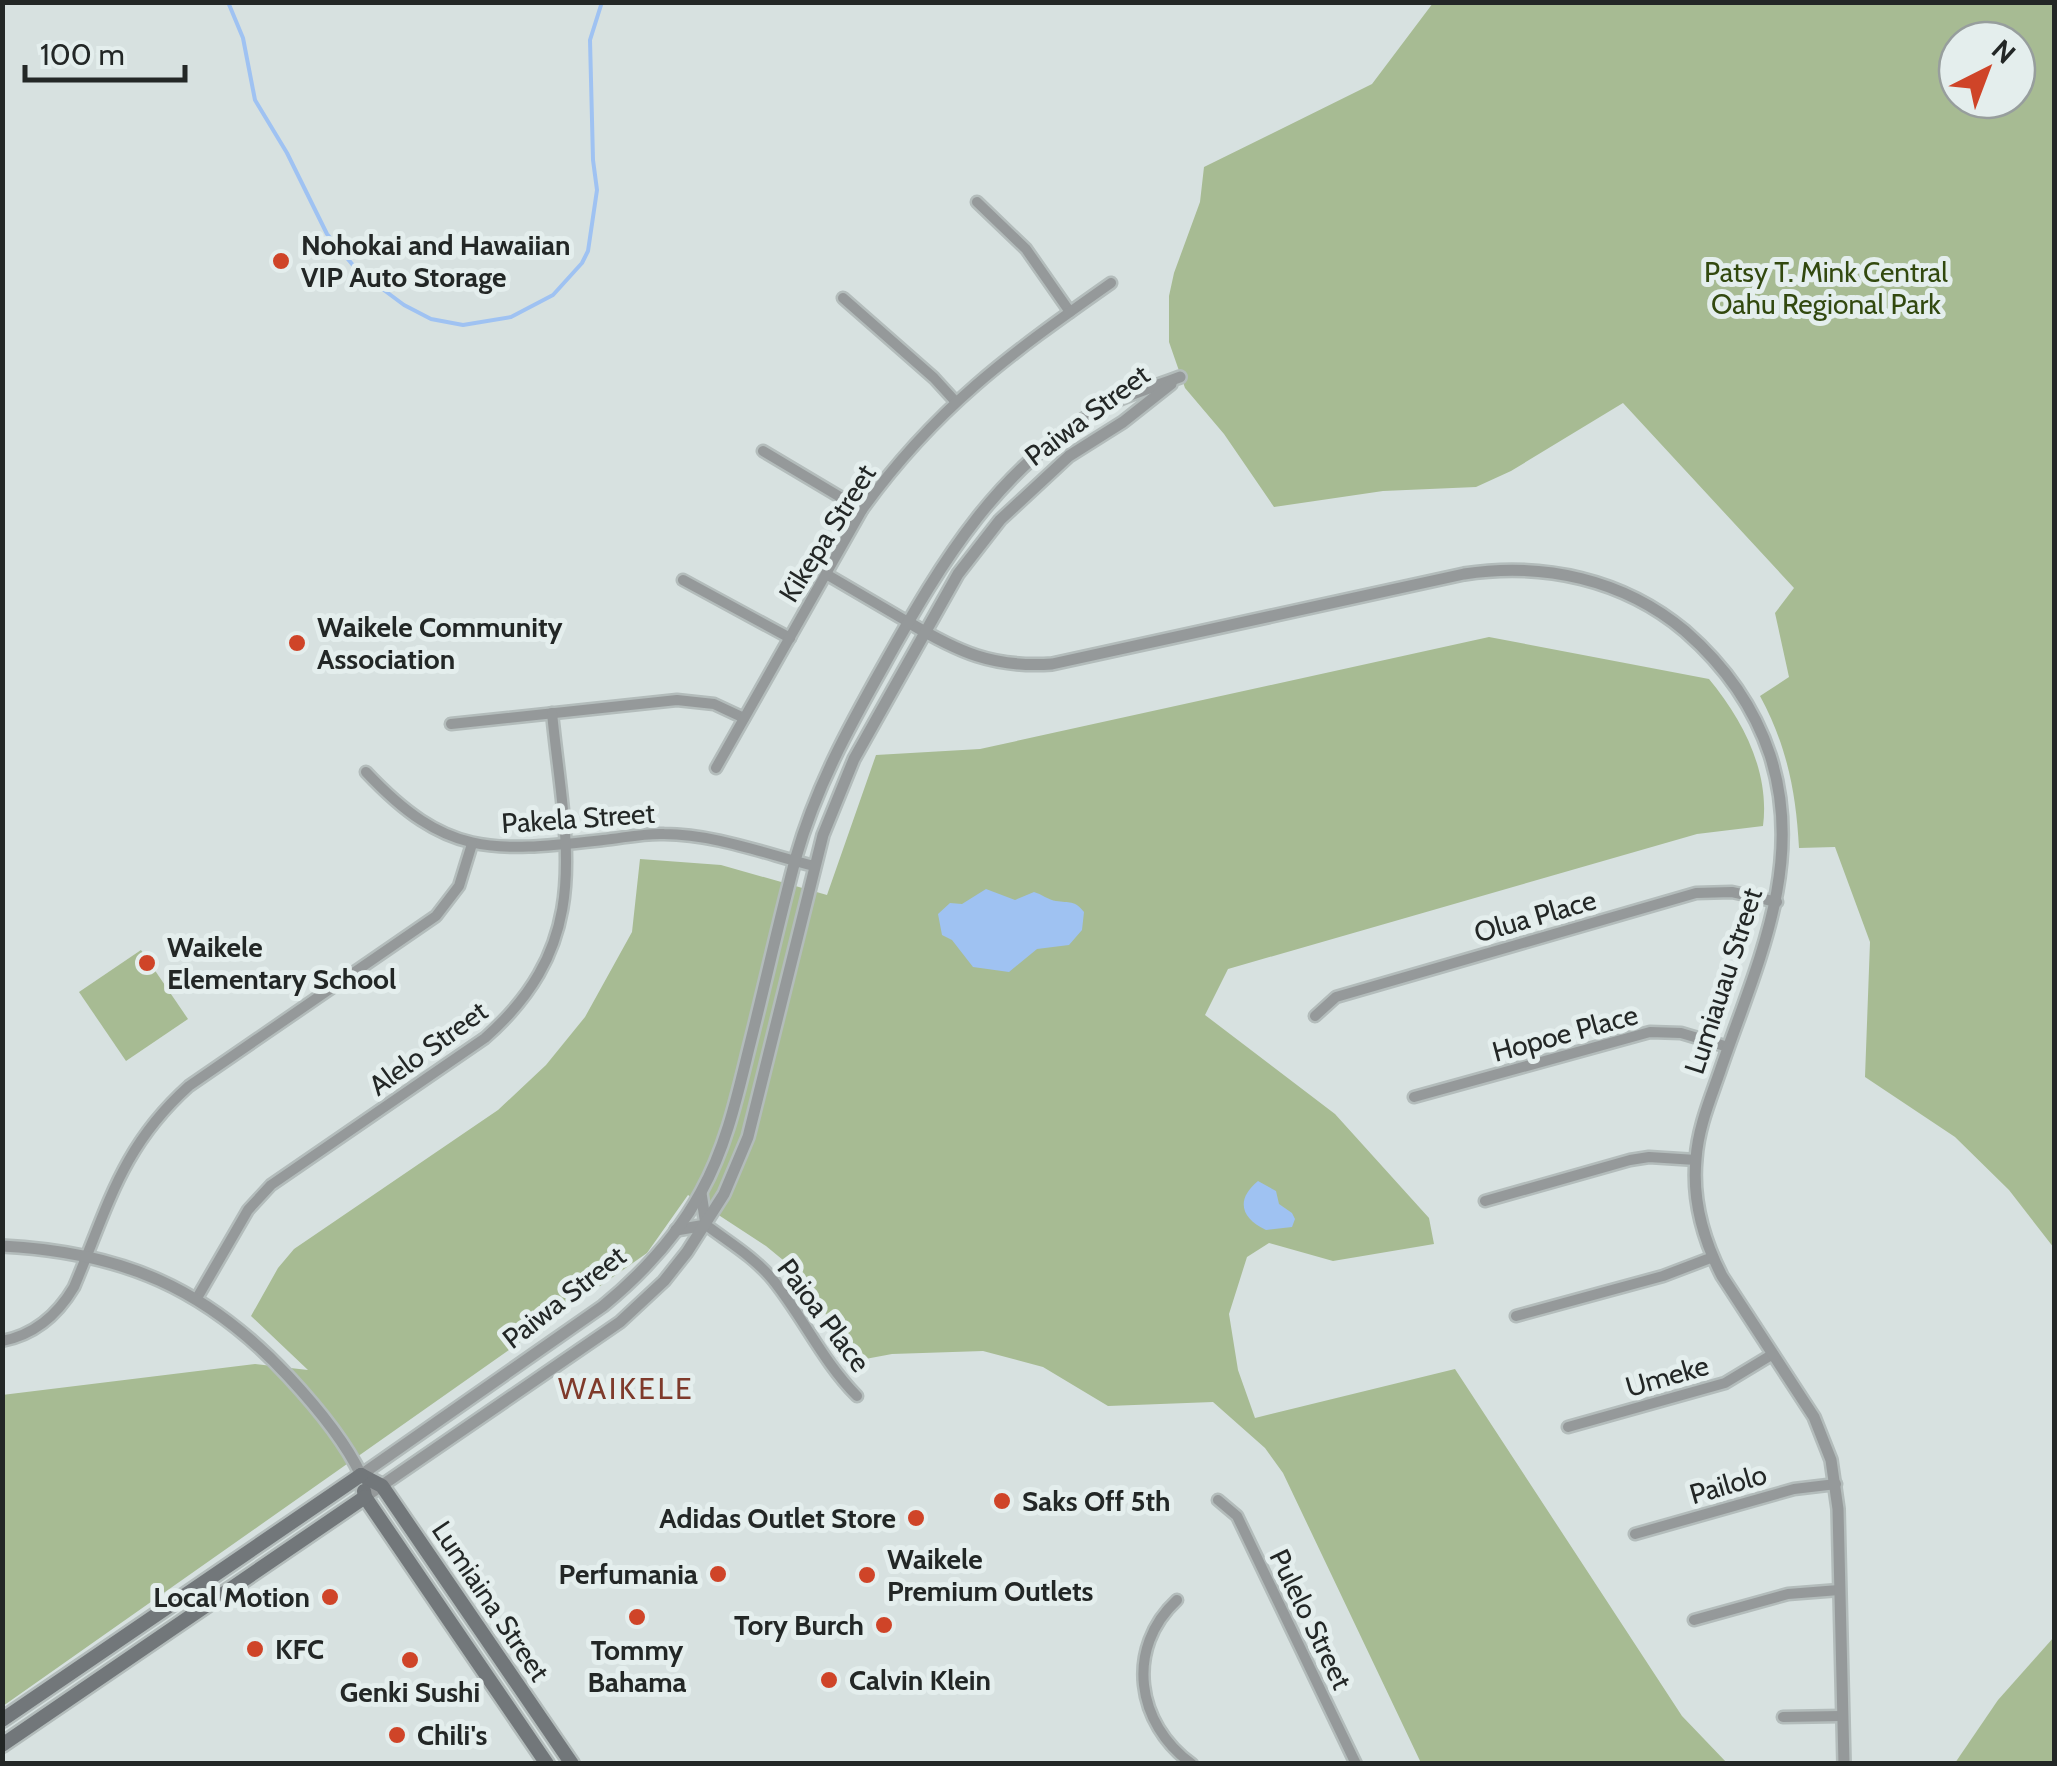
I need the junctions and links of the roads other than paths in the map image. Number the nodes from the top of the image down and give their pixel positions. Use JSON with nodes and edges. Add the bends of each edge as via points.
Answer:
{"nodes":[{"id":1,"x":977,"y":202,"type":"dead end"},
{"id":2,"x":1111,"y":282,"type":"dead end"},
{"id":3,"x":843,"y":298,"type":"dead end"},
{"id":4,"x":1070,"y":312,"type":"junction"},
{"id":5,"x":955,"y":401,"type":"junction"},
{"id":6,"x":763,"y":451,"type":"dead end"},
{"id":7,"x":862,"y":510,"type":"junction"},
{"id":8,"x":826,"y":574,"type":"junction"},
{"id":9,"x":683,"y":580,"type":"dead end"},
{"id":10,"x":908,"y":622,"type":"junction"},
{"id":11,"x":925,"y":632,"type":"junction"},
{"id":12,"x":790,"y":638,"type":"junction"},
{"id":13,"x":552,"y":713,"type":"junction"},
{"id":14,"x":744,"y":718,"type":"junction"},
{"id":15,"x":450,"y":724,"type":"dead end"},
{"id":16,"x":716,"y":768,"type":"dead end"},
{"id":17,"x":366,"y":772,"type":"dead end"},
{"id":18,"x":472,"y":844,"type":"junction"},
{"id":19,"x":564,"y":844,"type":"junction"},
{"id":20,"x":795,"y":861,"type":"junction"},
{"id":21,"x":814,"y":866,"type":"junction"},
{"id":22,"x":1777,"y":902,"type":"junction"},
{"id":23,"x":1315,"y":1016,"type":"dead end"},
{"id":24,"x":1728,"y":1047,"type":"junction"},
{"id":25,"x":1414,"y":1098,"type":"dead end"},
{"id":26,"x":1696,"y":1160,"type":"junction"},
{"id":27,"x":701,"y":1193,"type":"junction"},
{"id":28,"x":1485,"y":1201,"type":"dead end"},
{"id":29,"x":706,"y":1226,"type":"junction"},
{"id":30,"x":676,"y":1230,"type":"junction"},
{"id":31,"x":2,"y":1246,"type":"edge"},
{"id":32,"x":88,"y":1255,"type":"junction"},
{"id":33,"x":1712,"y":1258,"type":"junction"},
{"id":34,"x":197,"y":1298,"type":"junction"},
{"id":35,"x":1516,"y":1316,"type":"dead end"},
{"id":36,"x":2,"y":1341,"type":"edge"},
{"id":37,"x":1773,"y":1354,"type":"junction"},
{"id":38,"x":857,"y":1396,"type":"dead end"},
{"id":39,"x":1568,"y":1427,"type":"dead end"},
{"id":40,"x":361,"y":1475,"type":"junction"},
{"id":41,"x":1836,"y":1484,"type":"junction"},
{"id":42,"x":382,"y":1486,"type":"junction"},
{"id":43,"x":366,"y":1497,"type":"junction"},
{"id":44,"x":1218,"y":1500,"type":"dead end"},
{"id":45,"x":1634,"y":1534,"type":"dead end"},
{"id":46,"x":1839,"y":1590,"type":"junction"},
{"id":47,"x":1177,"y":1600,"type":"dead end"},
{"id":48,"x":1694,"y":1620,"type":"dead end"},
{"id":49,"x":1841,"y":1716,"type":"junction"},
{"id":50,"x":1783,"y":1717,"type":"dead end"},
{"id":51,"x":2,"y":1720,"type":"edge"},
{"id":52,"x":2,"y":1745,"type":"edge"},
{"id":53,"x":547,"y":1764,"type":"edge"},
{"id":54,"x":572,"y":1764,"type":"edge"},
{"id":55,"x":1192,"y":1764,"type":"edge"},
{"id":56,"x":1356,"y":1764,"type":"edge"},
{"id":57,"x":1844,"y":1764,"type":"edge"}],
"edges":[{"from":1,"to":4,"type":"street","via":[[1026,249]]},
{"from":2,"to":4,"type":"street","name":"Kikepa Street"},
{"from":3,"to":5,"type":"street"},
{"from":4,"to":5,"type":"street","name":"Kikepa Street"},
{"from":5,"to":7,"type":"street","name":"Kikepa Street"},
{"from":6,"to":7,"type":"street"},
{"from":7,"to":8,"type":"street","name":"Kikepa Street"},
{"from":8,"to":10,"type":"street","name":"Lumiauau Street"},
{"from":8,"to":12,"type":"street","name":"Kikepa Street"},
{"from":9,"to":12,"type":"street"},
{"from":10,"to":11,"type":"street","name":"Lumiauau Street"},
{"from":10,"to":11,"type":"street","name":"Paiwa Street","via":[[954,546],[1022,470],[1110,404],[1180,377],[1018,501],[958,574]]},
{"from":10,"to":20,"type":"street","name":"Paiwa Street","via":[[829,764]]},
{"from":11,"to":21,"type":"street","name":"Paiwa Street","via":[[839,790]]},
{"from":11,"to":22,"type":"street","name":"Lumiauau Street","via":[[972,656],[1052,664],[1464,574],[1521,569],[1579,577],[1632,597],[1677,625],[1716,662],[1750,710],[1780,796],[1784,849]]},
{"from":12,"to":14,"type":"street","name":"Kikepa Street"},
{"from":13,"to":14,"type":"street","via":[[678,700],[714,704]]},
{"from":13,"to":15,"type":"street"},
{"from":13,"to":19,"type":"street","name":"Alelo Street"},
{"from":14,"to":16,"type":"street","name":"Kikepa Street"},
{"from":17,"to":18,"type":"street","name":"Pakela Street","via":[[408,813]]},
{"from":18,"to":19,"type":"street","name":"Pakela Street"},
{"from":18,"to":32,"type":"street","via":[[459,886],[436,916],[189,1086],[162,1112],[127,1160]]},
{"from":19,"to":20,"type":"street","name":"Pakela Street","via":[[661,833]]},
{"from":19,"to":34,"type":"street","name":"Alelo Street","via":[[562,919],[548,960],[523,1000],[472,1048],[272,1185],[248,1210]]},
{"from":20,"to":21,"type":"street","name":"Pakela Street"},
{"from":20,"to":27,"type":"street","name":"Paiwa Street","via":[[733,1114]]},
{"from":21,"to":29,"type":"street","name":"Paiwa Street","via":[[759,1102],[736,1170]]},
{"from":22,"to":23,"type":"street","name":"Olua Place","via":[[1696,893],[1336,997]]},
{"from":22,"to":24,"type":"street","name":"Lumiauau Street"},
{"from":24,"to":25,"type":"street","name":"Hopoe Place","via":[[1681,1033],[1636,1034]]},
{"from":24,"to":26,"type":"street","name":"Lumiauau Street"},
{"from":26,"to":28,"type":"street","via":[[1630,1160]]},
{"from":26,"to":33,"type":"street","name":"Lumiauau Street","via":[[1697,1205]]},
{"from":27,"to":29,"type":"street"},
{"from":27,"to":30,"type":"street","name":"Paiwa Street"},
{"from":29,"to":30,"type":"street"},
{"from":29,"to":38,"type":"street","name":"Paioa Place","via":[[770,1276]]},
{"from":29,"to":42,"type":"street","name":"Paiwa Street","via":[[664,1281],[620,1322]]},
{"from":30,"to":40,"type":"street","name":"Paiwa Street","via":[[603,1306]]},
{"from":31,"to":32,"type":"street","name":"Lumiaina Street"},
{"from":32,"to":34,"type":"street","name":"Lumiaina Street"},
{"from":32,"to":36,"type":"street","via":[[58,1310]]},
{"from":33,"to":35,"type":"street"},
{"from":33,"to":37,"type":"street","name":"Lumiauau Street"},
{"from":34,"to":40,"type":"street","name":"Lumiaina Street","via":[[242,1330],[290,1378]]},
{"from":37,"to":39,"type":"street","name":"Umeke","via":[[1714,1387]]},
{"from":37,"to":41,"type":"street","name":"Lumiauau Street","via":[[1822,1434]]},
{"from":40,"to":42,"type":"main road","name":"Lumiaina Street"},
{"from":40,"to":43,"type":"main road","name":"Lumiaina Street"},
{"from":40,"to":51,"type":"main road","name":"Paiwa Street"},
{"from":41,"to":45,"type":"street","name":"Pailolo","via":[[1794,1488]]},
{"from":41,"to":46,"type":"street","name":"Lumiauau Street"},
{"from":42,"to":43,"type":"street","name":"Paiwa Street"},
{"from":42,"to":54,"type":"main road","name":"Lumiaina Street"},
{"from":43,"to":52,"type":"main road","name":"Paiwa Street"},
{"from":43,"to":53,"type":"main road","name":"Lumiaina Street"},
{"from":44,"to":56,"type":"street","name":"Pulelo Street","via":[[1236,1516]]},
{"from":46,"to":48,"type":"street","via":[[1788,1594]]},
{"from":46,"to":49,"type":"street","name":"Lumiauau Street"},
{"from":47,"to":55,"type":"street","via":[[1162,1613],[1151,1639],[1144,1691],[1161,1736]]},
{"from":49,"to":50,"type":"street"},
{"from":49,"to":57,"type":"street","name":"Lumiauau Street"}]}
